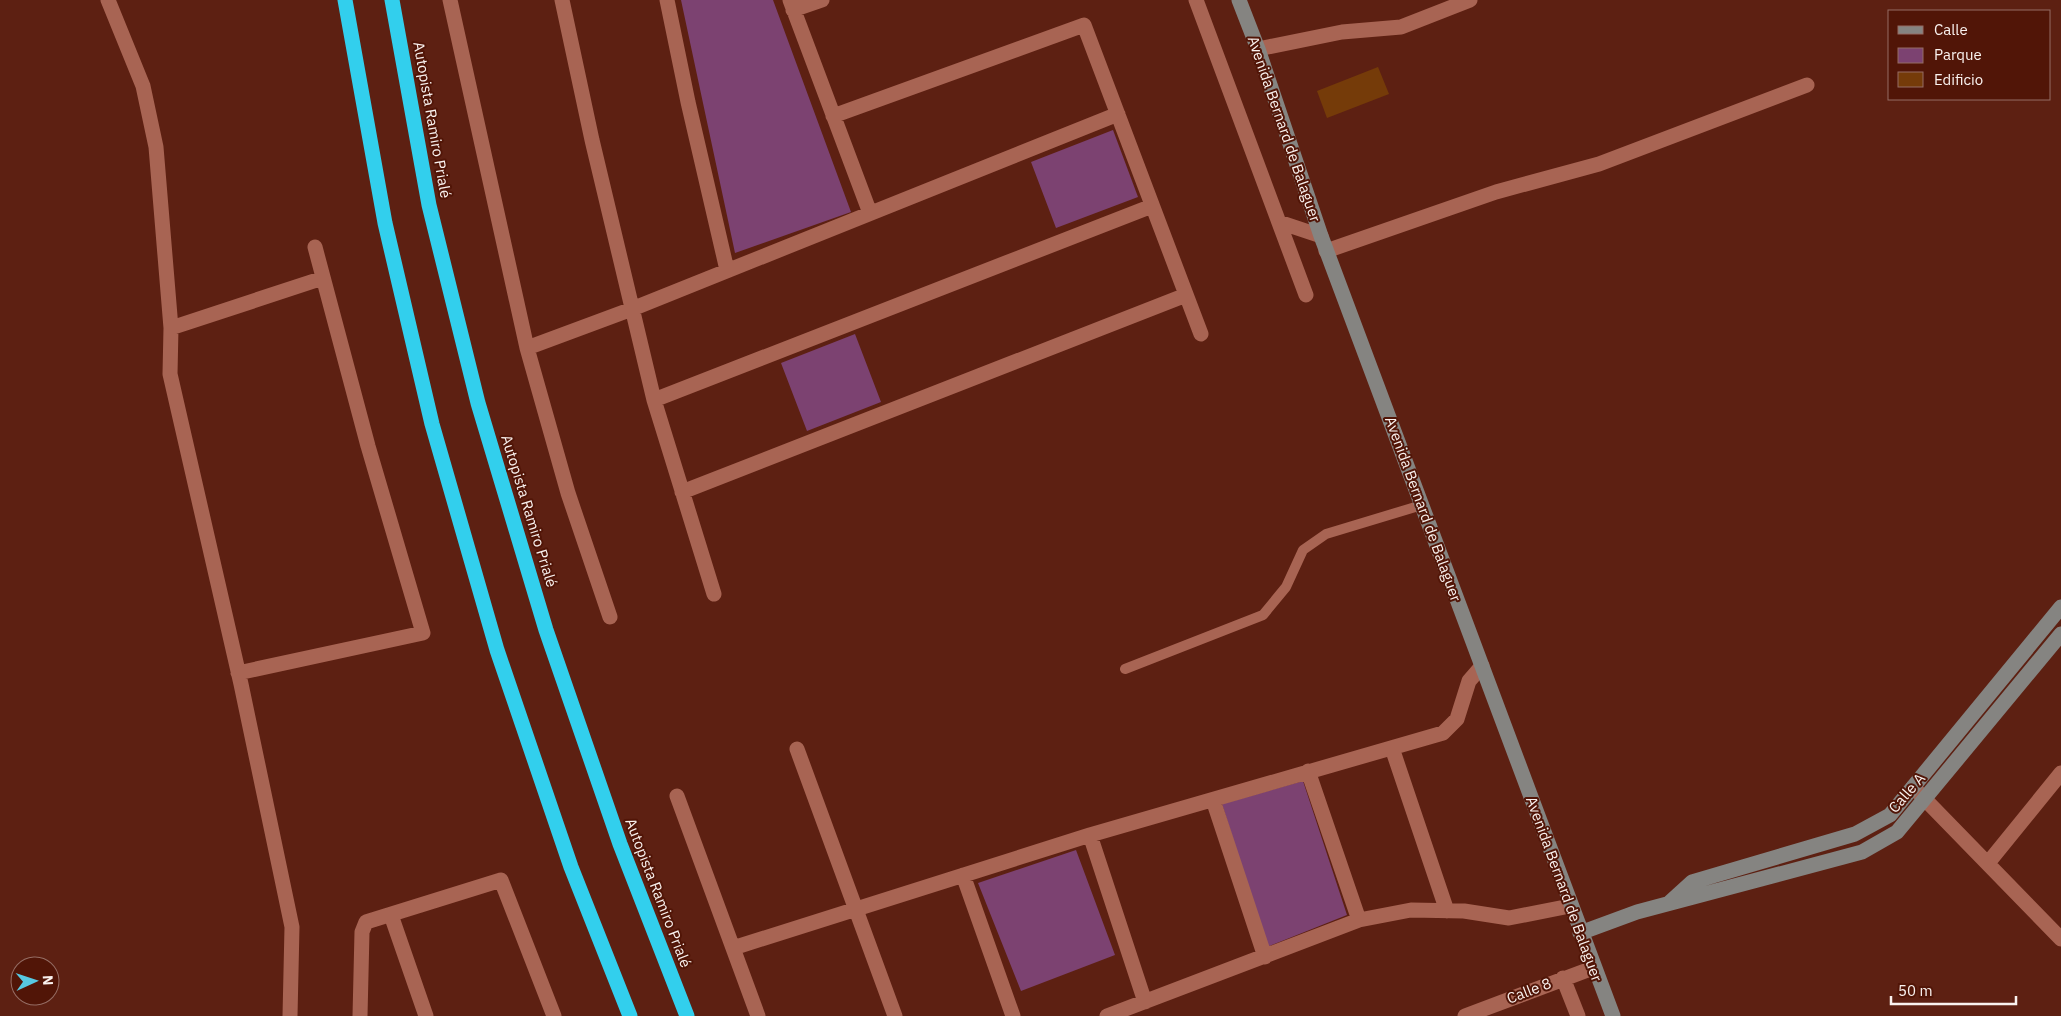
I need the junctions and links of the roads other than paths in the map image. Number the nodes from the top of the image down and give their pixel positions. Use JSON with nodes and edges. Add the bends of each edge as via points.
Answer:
{"nodes":[{"id":1,"x":108,"y":0,"type":"edge"},
{"id":2,"x":345,"y":0,"type":"edge"},
{"id":3,"x":392,"y":0,"type":"edge"},
{"id":4,"x":562,"y":0,"type":"edge"},
{"id":5,"x":667,"y":0,"type":"edge"},
{"id":6,"x":822,"y":0,"type":"edge"},
{"id":7,"x":1196,"y":0,"type":"edge"},
{"id":8,"x":1239,"y":0,"type":"edge"},
{"id":9,"x":1470,"y":0,"type":"edge"},
{"id":10,"x":454,"y":1,"type":"edge"},
{"id":11,"x":792,"y":5,"type":"edge"},
{"id":12,"x":1258,"y":49,"type":"junction"},
{"id":13,"x":1807,"y":85,"type":"dead end"},
{"id":14,"x":1118,"y":114,"type":"junction"},
{"id":15,"x":833,"y":116,"type":"junction"},
{"id":16,"x":1152,"y":206,"type":"junction"},
{"id":17,"x":870,"y":213,"type":"junction"},
{"id":18,"x":1279,"y":222,"type":"junction"},
{"id":19,"x":1321,"y":236,"type":"junction"},
{"id":20,"x":314,"y":247,"type":"dead end"},
{"id":21,"x":1326,"y":251,"type":"junction"},
{"id":22,"x":727,"y":270,"type":"junction"},
{"id":23,"x":323,"y":278,"type":"junction"},
{"id":24,"x":1186,"y":295,"type":"junction"},
{"id":25,"x":1306,"y":295,"type":"dead end"},
{"id":26,"x":632,"y":309,"type":"junction"},
{"id":27,"x":171,"y":328,"type":"junction"},
{"id":28,"x":1201,"y":334,"type":"dead end"},
{"id":29,"x":527,"y":348,"type":"junction"},
{"id":30,"x":654,"y":400,"type":"junction"},
{"id":31,"x":682,"y":492,"type":"junction"},
{"id":32,"x":1422,"y":505,"type":"junction"},
{"id":33,"x":714,"y":594,"type":"dead end"},
{"id":34,"x":2061,"y":607,"type":"edge"},
{"id":35,"x":610,"y":617,"type":"dead end"},
{"id":36,"x":2061,"y":634,"type":"edge"},
{"id":37,"x":1482,"y":666,"type":"junction"},
{"id":38,"x":1124,"y":669,"type":"dead end"},
{"id":39,"x":238,"y":673,"type":"junction"},
{"id":40,"x":1392,"y":748,"type":"junction"},
{"id":41,"x":798,"y":749,"type":"dead end"},
{"id":42,"x":1308,"y":771,"type":"junction"},
{"id":43,"x":2061,"y":773,"type":"edge"},
{"id":44,"x":1913,"y":787,"type":"junction"},
{"id":45,"x":677,"y":796,"type":"dead end"},
{"id":46,"x":1925,"y":798,"type":"junction"},
{"id":47,"x":1213,"y":800,"type":"junction"},
{"id":48,"x":1090,"y":835,"type":"junction"},
{"id":49,"x":1988,"y":863,"type":"junction"},
{"id":50,"x":963,"y":874,"type":"junction"},
{"id":51,"x":1667,"y":904,"type":"junction"},
{"id":52,"x":1570,"y":906,"type":"junction"},
{"id":53,"x":855,"y":909,"type":"junction"},
{"id":54,"x":1447,"y":911,"type":"junction"},
{"id":55,"x":391,"y":915,"type":"junction"},
{"id":56,"x":1359,"y":920,"type":"junction"},
{"id":57,"x":1580,"y":932,"type":"junction"},
{"id":58,"x":2061,"y":939,"type":"edge"},
{"id":59,"x":733,"y":948,"type":"junction"},
{"id":60,"x":1265,"y":957,"type":"junction"},
{"id":61,"x":1593,"y":968,"type":"junction"},
{"id":62,"x":1563,"y":978,"type":"junction"},
{"id":63,"x":1145,"y":1002,"type":"junction"},
{"id":64,"x":290,"y":1016,"type":"edge"},
{"id":65,"x":360,"y":1016,"type":"edge"},
{"id":66,"x":426,"y":1016,"type":"edge"},
{"id":67,"x":554,"y":1016,"type":"edge"},
{"id":68,"x":630,"y":1016,"type":"edge"},
{"id":69,"x":687,"y":1016,"type":"edge"},
{"id":70,"x":758,"y":1016,"type":"edge"},
{"id":71,"x":895,"y":1016,"type":"edge"},
{"id":72,"x":1013,"y":1016,"type":"edge"},
{"id":73,"x":1107,"y":1016,"type":"edge"},
{"id":74,"x":1465,"y":1016,"type":"edge"},
{"id":75,"x":1578,"y":1016,"type":"edge"},
{"id":76,"x":1613,"y":1016,"type":"edge"}],
"edges":[{"from":1,"to":27,"type":"street","via":[[143,86],[156,147]]},
{"from":2,"to":68,"type":"highway","via":[[385,223],[435,433],[497,650],[571,867]]},
{"from":3,"to":69,"type":"highway","name":"Autopista Ramiro Prialé","via":[[429,205],[478,403],[549,639],[620,844]]},
{"from":4,"to":26,"type":"street"},
{"from":5,"to":22,"type":"street"},
{"from":6,"to":11,"type":"street"},
{"from":7,"to":18,"type":"street"},
{"from":8,"to":12,"type":"street","name":"Avenida Bernard de Balaguer"},
{"from":9,"to":12,"type":"street","via":[[1401,27],[1342,32]]},
{"from":10,"to":29,"type":"street"},
{"from":11,"to":15,"type":"street"},
{"from":12,"to":19,"type":"street","name":"Avenida Bernard de Balaguer"},
{"from":13,"to":21,"type":"street","via":[[1599,164],[1496,192]]},
{"from":14,"to":15,"type":"street","via":[[1084,25]]},
{"from":14,"to":16,"type":"street"},
{"from":14,"to":17,"type":"street"},
{"from":15,"to":17,"type":"street"},
{"from":16,"to":24,"type":"street"},
{"from":16,"to":30,"type":"street"},
{"from":17,"to":22,"type":"street"},
{"from":18,"to":19,"type":"street"},
{"from":18,"to":25,"type":"street"},
{"from":19,"to":21,"type":"street","name":"Avenida Bernard de Balaguer"},
{"from":20,"to":23,"type":"street"},
{"from":21,"to":32,"type":"street","name":"Avenida Bernard de Balaguer"},
{"from":22,"to":26,"type":"street"},
{"from":23,"to":27,"type":"street"},
{"from":23,"to":39,"type":"street","via":[[423,634]]},
{"from":24,"to":28,"type":"street"},
{"from":24,"to":31,"type":"street"},
{"from":26,"to":29,"type":"street"},
{"from":26,"to":30,"type":"street"},
{"from":27,"to":39,"type":"street","via":[[170,374]]},
{"from":29,"to":35,"type":"street","via":[[568,493]]},
{"from":30,"to":31,"type":"street"},
{"from":31,"to":33,"type":"street"},
{"from":32,"to":37,"type":"street","name":"Avenida Bernard de Balaguer"},
{"from":32,"to":38,"type":"lane","via":[[1326,534],[1303,550],[1286,587],[1264,615]]},
{"from":34,"to":44,"type":"street","name":"Calle A"},
{"from":36,"to":46,"type":"street","name":"Calle A"},
{"from":37,"to":40,"type":"street","via":[[1469,681],[1457,719],[1443,733]]},
{"from":37,"to":52,"type":"street","name":"Avenida Bernard de Balaguer"},
{"from":39,"to":64,"type":"street","via":[[292,927]]},
{"from":40,"to":42,"type":"street"},
{"from":40,"to":54,"type":"street"},
{"from":41,"to":53,"type":"street"},
{"from":42,"to":47,"type":"street"},
{"from":42,"to":56,"type":"street"},
{"from":43,"to":49,"type":"street"},
{"from":44,"to":46,"type":"street"},
{"from":44,"to":51,"type":"street","name":"Calle A","via":[[1890,815],[1855,834],[1692,882]]},
{"from":45,"to":59,"type":"street"},
{"from":46,"to":49,"type":"street"},
{"from":46,"to":51,"type":"street","name":"Calle A","via":[[1897,832],[1862,852]]},
{"from":47,"to":48,"type":"street"},
{"from":47,"to":60,"type":"street"},
{"from":48,"to":50,"type":"street"},
{"from":48,"to":63,"type":"street"},
{"from":49,"to":58,"type":"street"},
{"from":50,"to":53,"type":"street"},
{"from":50,"to":72,"type":"street"},
{"from":51,"to":57,"type":"street","name":"Calle A"},
{"from":52,"to":54,"type":"street","via":[[1508,918]]},
{"from":52,"to":57,"type":"street","name":"Avenida Bernard de Balaguer"},
{"from":53,"to":59,"type":"street"},
{"from":53,"to":71,"type":"street"},
{"from":54,"to":56,"type":"street","via":[[1411,910]]},
{"from":55,"to":65,"type":"street","via":[[366,922],[362,932]]},
{"from":55,"to":66,"type":"street"},
{"from":55,"to":67,"type":"street","via":[[501,880]]},
{"from":56,"to":60,"type":"street"},
{"from":57,"to":61,"type":"street","name":"Avenida Bernard de Balaguer"},
{"from":59,"to":70,"type":"street"},
{"from":60,"to":63,"type":"street"},
{"from":61,"to":62,"type":"street","name":"Calle 8"},
{"from":61,"to":76,"type":"street","name":"Avenida Bernard de Balaguer"},
{"from":62,"to":74,"type":"street","name":"Calle 8"},
{"from":62,"to":75,"type":"street"},
{"from":63,"to":73,"type":"street"}]}
